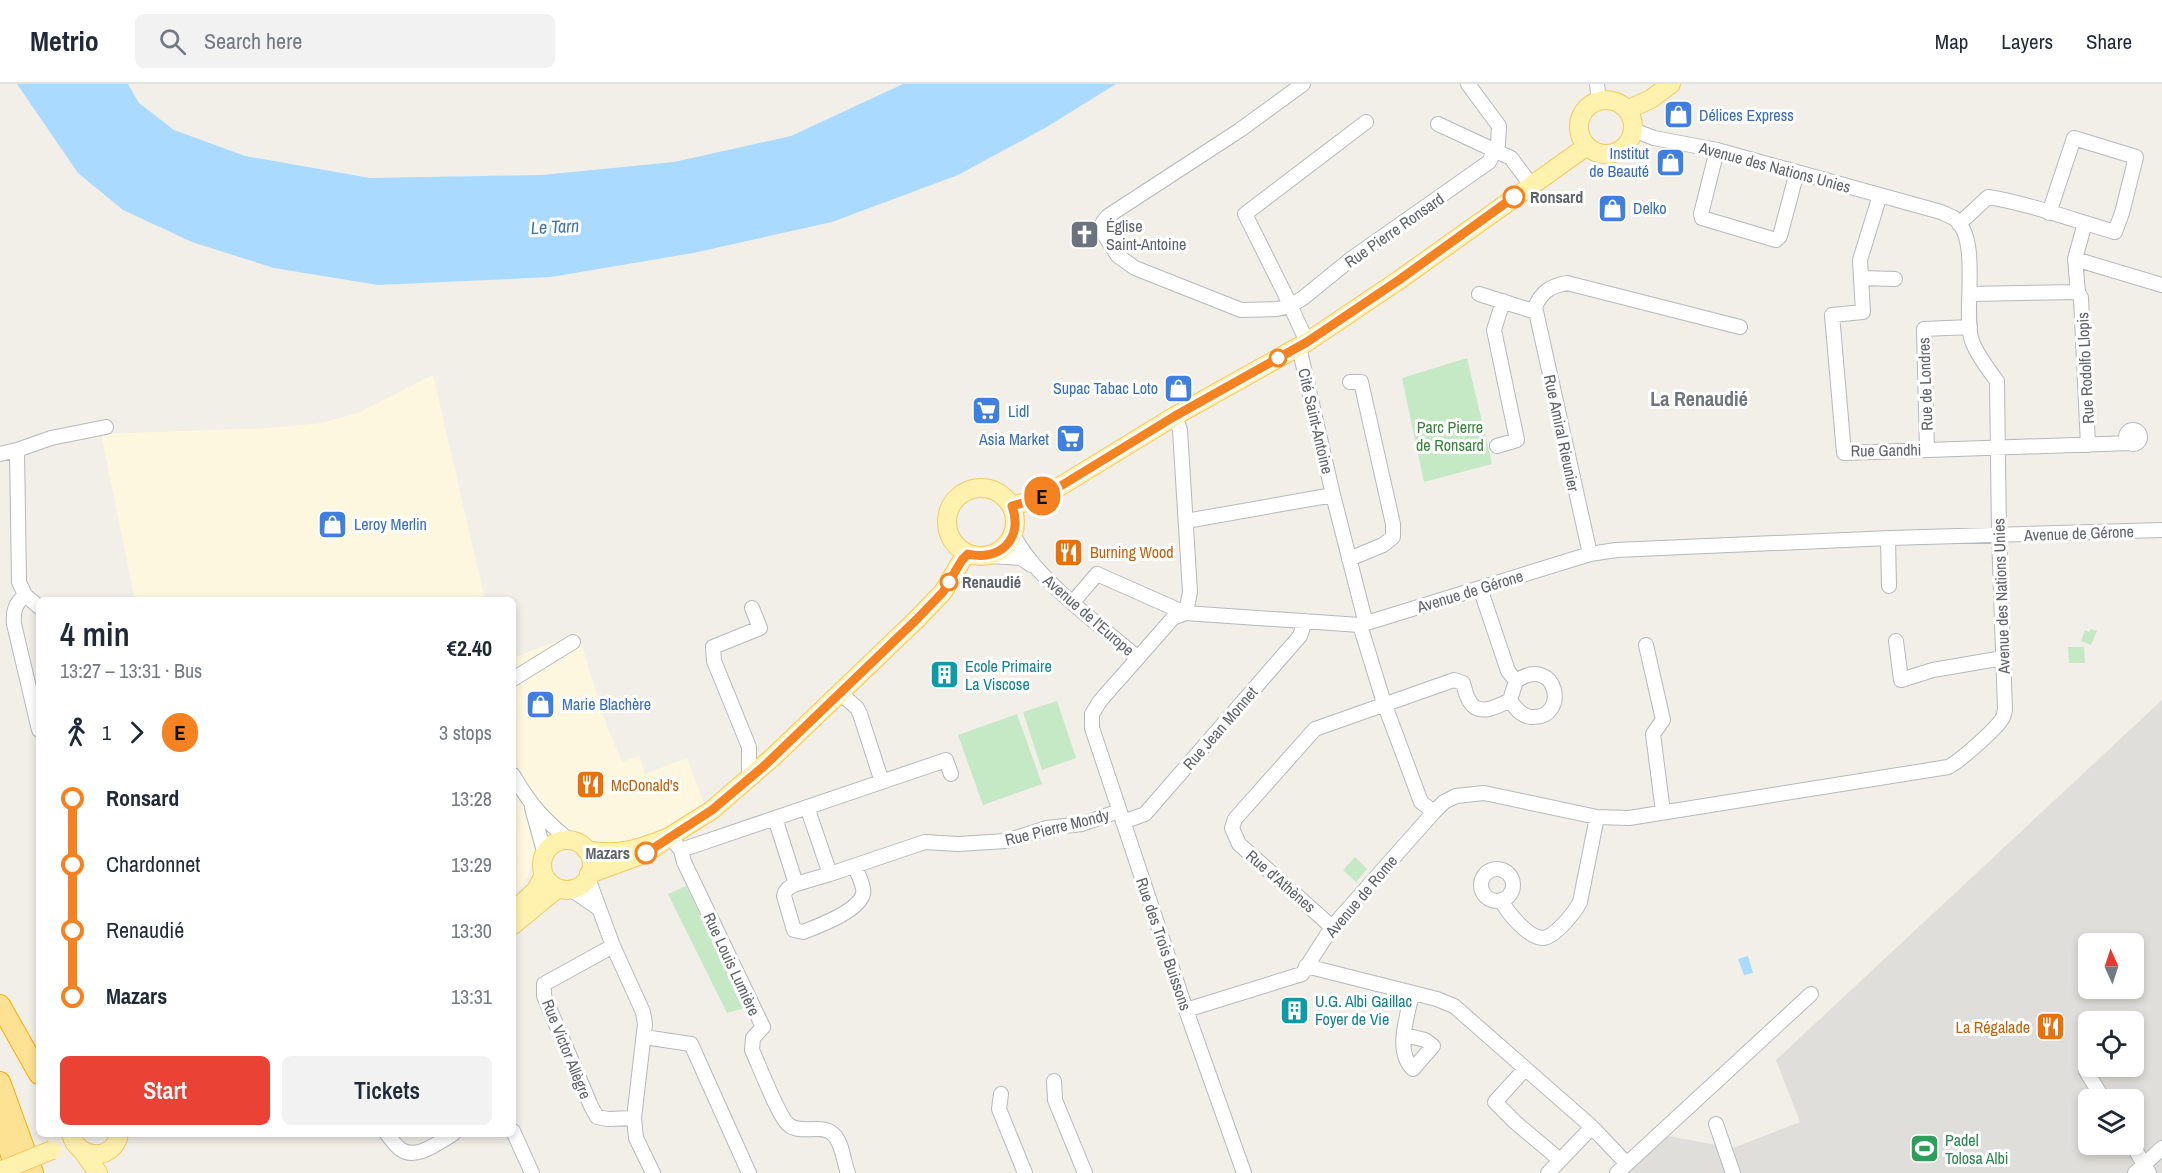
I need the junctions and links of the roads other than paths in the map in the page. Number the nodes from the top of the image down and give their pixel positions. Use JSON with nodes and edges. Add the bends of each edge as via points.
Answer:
{"nodes":[{"id":1,"x":1303,"y":84,"type":"edge"},
{"id":2,"x":1468,"y":84,"type":"edge"},
{"id":3,"x":1671,"y":84,"type":"edge"},
{"id":4,"x":1598,"y":92,"type":"edge"},
{"id":5,"x":1627,"y":110,"type":"junction"},
{"id":6,"x":1366,"y":122,"type":"dead end"},
{"id":7,"x":1438,"y":124,"type":"dead end"},
{"id":8,"x":1633,"y":130,"type":"junction"},
{"id":9,"x":1587,"y":146,"type":"junction"},
{"id":10,"x":1494,"y":150,"type":"junction"},
{"id":11,"x":1718,"y":150,"type":"junction"},
{"id":12,"x":1797,"y":172,"type":"junction"},
{"id":13,"x":1531,"y":184,"type":"junction"},
{"id":14,"x":1880,"y":195,"type":"junction"},
{"id":15,"x":2049,"y":213,"type":"junction"},
{"id":16,"x":2085,"y":223,"type":"junction"},
{"id":17,"x":1959,"y":224,"type":"junction"},
{"id":18,"x":2075,"y":259,"type":"junction"},
{"id":19,"x":1861,"y":278,"type":"junction"},
{"id":20,"x":1895,"y":279,"type":"dead end"},
{"id":21,"x":2162,"y":285,"type":"edge"},
{"id":22,"x":2078,"y":292,"type":"junction"},
{"id":23,"x":1479,"y":294,"type":"dead end"},
{"id":24,"x":1970,"y":294,"type":"junction"},
{"id":25,"x":1503,"y":302,"type":"junction"},
{"id":26,"x":1290,"y":306,"type":"junction"},
{"id":27,"x":1536,"y":312,"type":"junction"},
{"id":28,"x":1740,"y":327,"type":"dead end"},
{"id":29,"x":1970,"y":327,"type":"junction"},
{"id":30,"x":1303,"y":344,"type":"junction"},
{"id":31,"x":1350,"y":382,"type":"dead end"},
{"id":32,"x":1175,"y":416,"type":"junction"},
{"id":33,"x":106,"y":427,"type":"dead end"},
{"id":34,"x":2130,"y":443,"type":"dead end"},
{"id":35,"x":2088,"y":444,"type":"junction"},
{"id":36,"x":1497,"y":446,"type":"dead end"},
{"id":37,"x":1997,"y":447,"type":"junction"},
{"id":38,"x":17,"y":450,"type":"junction"},
{"id":39,"x":1927,"y":450,"type":"junction"},
{"id":40,"x":0,"y":454,"type":"edge"},
{"id":41,"x":1333,"y":495,"type":"junction"},
{"id":42,"x":1012,"y":506,"type":"junction"},
{"id":43,"x":1186,"y":521,"type":"junction"},
{"id":44,"x":2162,"y":530,"type":"edge"},
{"id":45,"x":1013,"y":534,"type":"junction"},
{"id":46,"x":1999,"y":535,"type":"junction"},
{"id":47,"x":1888,"y":538,"type":"junction"},
{"id":48,"x":968,"y":554,"type":"junction"},
{"id":49,"x":1590,"y":554,"type":"junction"},
{"id":50,"x":988,"y":556,"type":"junction"},
{"id":51,"x":1349,"y":559,"type":"junction"},
{"id":52,"x":1040,"y":572,"type":"junction"},
{"id":53,"x":1889,"y":586,"type":"dead end"},
{"id":54,"x":1480,"y":588,"type":"junction"},
{"id":55,"x":25,"y":595,"type":"junction"},
{"id":56,"x":1073,"y":602,"type":"junction"},
{"id":57,"x":36,"y":604,"type":"edge"},
{"id":58,"x":752,"y":608,"type":"dead end"},
{"id":59,"x":1185,"y":613,"type":"junction"},
{"id":60,"x":1305,"y":621,"type":"junction"},
{"id":61,"x":1363,"y":624,"type":"junction"},
{"id":62,"x":1896,"y":641,"type":"dead end"},
{"id":63,"x":573,"y":642,"type":"dead end"},
{"id":64,"x":1646,"y":645,"type":"dead end"},
{"id":65,"x":1138,"y":658,"type":"junction"},
{"id":66,"x":2002,"y":658,"type":"junction"},
{"id":67,"x":516,"y":677,"type":"edge"},
{"id":68,"x":1516,"y":681,"type":"junction"},
{"id":69,"x":840,"y":693,"type":"junction"},
{"id":70,"x":1510,"y":700,"type":"junction"},
{"id":71,"x":1384,"y":703,"type":"junction"},
{"id":72,"x":36,"y":717,"type":"edge"},
{"id":73,"x":749,"y":747,"type":"junction"},
{"id":74,"x":773,"y":758,"type":"junction"},
{"id":75,"x":951,"y":774,"type":"dead end"},
{"id":76,"x":753,"y":777,"type":"junction"},
{"id":77,"x":516,"y":780,"type":"edge"},
{"id":78,"x":882,"y":782,"type":"junction"},
{"id":79,"x":530,"y":803,"type":"junction"},
{"id":80,"x":807,"y":807,"type":"junction"},
{"id":81,"x":1434,"y":812,"type":"junction"},
{"id":82,"x":1663,"y":812,"type":"junction"},
{"id":83,"x":1121,"y":816,"type":"junction"},
{"id":84,"x":1597,"y":817,"type":"junction"},
{"id":85,"x":775,"y":818,"type":"junction"},
{"id":86,"x":569,"y":840,"type":"junction"},
{"id":87,"x":675,"y":844,"type":"junction"},
{"id":88,"x":586,"y":850,"type":"junction"},
{"id":89,"x":545,"y":855,"type":"junction"},
{"id":90,"x":855,"y":866,"type":"junction"},
{"id":91,"x":830,"y":874,"type":"junction"},
{"id":92,"x":544,"y":875,"type":"junction"},
{"id":93,"x":589,"y":876,"type":"junction"},
{"id":94,"x":796,"y":884,"type":"junction"},
{"id":95,"x":565,"y":889,"type":"junction"},
{"id":96,"x":1501,"y":900,"type":"dead end"},
{"id":97,"x":598,"y":908,"type":"junction"},
{"id":98,"x":516,"y":909,"type":"edge"},
{"id":99,"x":516,"y":923,"type":"edge"},
{"id":100,"x":1332,"y":927,"type":"junction"},
{"id":101,"x":613,"y":946,"type":"junction"},
{"id":102,"x":1306,"y":966,"type":"junction"},
{"id":103,"x":1412,"y":993,"type":"junction"},
{"id":104,"x":1811,"y":994,"type":"dead end"},
{"id":105,"x":0,"y":1005,"type":"edge"},
{"id":106,"x":1186,"y":1010,"type":"junction"},
{"id":107,"x":1405,"y":1035,"type":"dead end"},
{"id":108,"x":645,"y":1037,"type":"junction"},
{"id":109,"x":36,"y":1069,"type":"edge"},
{"id":110,"x":1525,"y":1070,"type":"junction"},
{"id":111,"x":1054,"y":1081,"type":"dead end"},
{"id":112,"x":0,"y":1082,"type":"edge"},
{"id":113,"x":1001,"y":1094,"type":"dead end"},
{"id":114,"x":634,"y":1118,"type":"junction"},
{"id":115,"x":0,"y":1122,"type":"edge"},
{"id":116,"x":1716,"y":1124,"type":"dead end"},
{"id":117,"x":1592,"y":1127,"type":"junction"},
{"id":118,"x":118,"y":1137,"type":"edge"},
{"id":119,"x":390,"y":1137,"type":"edge"},
{"id":120,"x":448,"y":1137,"type":"edge"},
{"id":121,"x":516,"y":1137,"type":"edge"},
{"id":122,"x":66,"y":1144,"type":"edge"},
{"id":123,"x":2162,"y":1148,"type":"edge"},
{"id":124,"x":110,"y":1150,"type":"junction"},
{"id":125,"x":2137,"y":1155,"type":"edge"},
{"id":126,"x":1560,"y":1160,"type":"junction"},
{"id":127,"x":0,"y":1164,"type":"edge"},
{"id":128,"x":1622,"y":1169,"type":"edge"},
{"id":129,"x":2143,"y":1170,"type":"edge"},
{"id":130,"x":0,"y":1171,"type":"edge"},
{"id":131,"x":17,"y":1173,"type":"edge"},
{"id":132,"x":33,"y":1173,"type":"edge"},
{"id":133,"x":98,"y":1173,"type":"edge"},
{"id":134,"x":110,"y":1173,"type":"edge"},
{"id":135,"x":532,"y":1173,"type":"edge"},
{"id":136,"x":653,"y":1173,"type":"edge"},
{"id":137,"x":749,"y":1173,"type":"edge"},
{"id":138,"x":848,"y":1173,"type":"edge"},
{"id":139,"x":1025,"y":1173,"type":"edge"},
{"id":140,"x":1085,"y":1173,"type":"edge"},
{"id":141,"x":1244,"y":1173,"type":"edge"},
{"id":142,"x":1548,"y":1173,"type":"edge"},
{"id":143,"x":1733,"y":1173,"type":"edge"}],
"edges":[{"from":1,"to":26,"type":"street","via":[[1103,222],[1105,236],[1118,256],[1135,268],[1241,310]]},
{"from":2,"to":10,"type":"street","via":[[1499,126]]},
{"from":3,"to":5,"type":"main road"},
{"from":4,"to":5,"type":"main road"},
{"from":4,"to":9,"type":"main road","via":[[1580,120]]},
{"from":5,"to":8,"type":"main road"},
{"from":6,"to":26,"type":"street","name":"Cité Saint-Antoine","via":[[1245,214]]},
{"from":7,"to":10,"type":"street"},
{"from":8,"to":9,"type":"main road","via":[[1619,150],[1602,153]]},
{"from":8,"to":11,"type":"street","name":"Avenue des Nations Unies","via":[[1653,138]]},
{"from":9,"to":13,"type":"main road"},
{"from":10,"to":13,"type":"street","via":[[1511,158]]},
{"from":10,"to":26,"type":"street","name":"Rue Pierre Ronsard","via":[[1489,162]]},
{"from":11,"to":12,"type":"street","name":"Avenue des Nations Unies"},
{"from":11,"to":12,"type":"street","via":[[1702,219],[1776,240]]},
{"from":12,"to":14,"type":"street","name":"Avenue des Nations Unies"},
{"from":13,"to":30,"type":"main road"},
{"from":14,"to":17,"type":"street","name":"Avenue des Nations Unies","via":[[1941,212]]},
{"from":14,"to":19,"type":"street","name":"Rue Gandhi","via":[[1860,260]]},
{"from":15,"to":16,"type":"street"},
{"from":15,"to":16,"type":"street","via":[[2074,138],[2136,157],[2115,232]]},
{"from":15,"to":17,"type":"street","via":[[1988,197]]},
{"from":16,"to":18,"type":"street"},
{"from":17,"to":24,"type":"street","name":"Avenue des Nations Unies","via":[[1966,234]]},
{"from":18,"to":21,"type":"street"},
{"from":18,"to":22,"type":"street"},
{"from":19,"to":20,"type":"street"},
{"from":19,"to":39,"type":"street","name":"Rue Gandhi","via":[[1863,312],[1832,315],[1844,453]]},
{"from":22,"to":24,"type":"street","name":"Rue Rodolfo Llopis"},
{"from":22,"to":35,"type":"street","name":"Rue Rodolfo Llopis"},
{"from":23,"to":25,"type":"street"},
{"from":24,"to":29,"type":"street","name":"Avenue des Nations Unies"},
{"from":25,"to":27,"type":"street"},
{"from":25,"to":36,"type":"street","via":[[1494,330],[1516,440]]},
{"from":26,"to":30,"type":"street","name":"Cité Saint-Antoine"},
{"from":27,"to":28,"type":"street","via":[[1540,296],[1552,285],[1567,283]]},
{"from":27,"to":49,"type":"street","name":"Rue Amiral Rieunier"},
{"from":29,"to":37,"type":"street","name":"Avenue des Nations Unies","via":[[1972,341],[1997,381]]},
{"from":29,"to":39,"type":"street","name":"Rue de Londres","via":[[1924,329]]},
{"from":30,"to":32,"type":"main road"},
{"from":30,"to":41,"type":"street","name":"Cité Saint-Antoine"},
{"from":31,"to":51,"type":"street","via":[[1361,382],[1393,537]]},
{"from":32,"to":42,"type":"main road","via":[[1042,496]]},
{"from":32,"to":43,"type":"street","via":[[1180,430]]},
{"from":33,"to":38,"type":"street","via":[[51,438]]},
{"from":34,"to":35,"type":"street","name":"Rue Gandhi"},
{"from":35,"to":37,"type":"street","name":"Rue Gandhi"},
{"from":37,"to":39,"type":"street","name":"Rue Gandhi"},
{"from":37,"to":46,"type":"street","name":"Avenue des Nations Unies"},
{"from":38,"to":40,"type":"street"},
{"from":38,"to":55,"type":"street","via":[[17,569]]},
{"from":41,"to":43,"type":"street","name":"Cité Saint-Antoine"},
{"from":41,"to":51,"type":"street","name":"Cité Saint-Antoine"},
{"from":42,"to":45,"type":"main road","via":[[1016,521]]},
{"from":42,"to":48,"type":"main road","via":[[1000,493],[981,487],[954,500],[946,519],[947,530]]},
{"from":43,"to":59,"type":"street","via":[[1190,592]]},
{"from":44,"to":46,"type":"street","name":"Avenue de Gérone"},
{"from":45,"to":50,"type":"main road","via":[[1007,544]]},
{"from":45,"to":52,"type":"street","name":"Avenue de l'Europe"},
{"from":46,"to":47,"type":"street","name":"Avenue de Gérone"},
{"from":46,"to":66,"type":"street","name":"Avenue des Nations Unies"},
{"from":47,"to":49,"type":"street","name":"Avenue de Gérone","via":[[1627,549]]},
{"from":47,"to":53,"type":"street"},
{"from":48,"to":50,"type":"main road"},
{"from":48,"to":69,"type":"main road","via":[[943,592]]},
{"from":49,"to":54,"type":"street","name":"Avenue de Gérone"},
{"from":50,"to":52,"type":"street","name":"Avenue de l'Europe","via":[[1021,558]]},
{"from":51,"to":61,"type":"street","name":"Cité Saint-Antoine"},
{"from":52,"to":56,"type":"street","name":"Avenue de l'Europe"},
{"from":54,"to":61,"type":"street","name":"Avenue de Gérone"},
{"from":54,"to":68,"type":"street","via":[[1508,671]]},
{"from":55,"to":57,"type":"street"},
{"from":55,"to":72,"type":"street","via":[[13,611],[14,624]]},
{"from":56,"to":59,"type":"street","name":"Avenue de Gérone","via":[[1097,574]]},
{"from":56,"to":65,"type":"street","name":"Avenue de l'Europe"},
{"from":58,"to":73,"type":"street","via":[[760,628],[713,647],[714,661]]},
{"from":59,"to":60,"type":"street","name":"Avenue de Gérone"},
{"from":59,"to":65,"type":"street","via":[[1173,618]]},
{"from":60,"to":61,"type":"street","name":"Avenue de Gérone"},
{"from":60,"to":83,"type":"street","name":"Rue Jean Monnet","via":[[1300,636],[1146,814]]},
{"from":61,"to":71,"type":"street","name":"Cité Saint-Antoine"},
{"from":62,"to":66,"type":"street","via":[[1901,680]]},
{"from":63,"to":67,"type":"street"},
{"from":64,"to":82,"type":"street","via":[[1663,720],[1653,734]]},
{"from":65,"to":83,"type":"street","name":"Rue des Trois Buissons","via":[[1092,714],[1092,728]]},
{"from":66,"to":82,"type":"street","name":"Avenue des Nations Unies","via":[[2004,716],[1955,764],[1865,782]]},
{"from":68,"to":70,"type":"street"},
{"from":68,"to":70,"type":"street","via":[[1530,673],[1549,679],[1556,693],[1554,704],[1535,717],[1520,713]]},
{"from":69,"to":74,"type":"main road"},
{"from":69,"to":78,"type":"street","via":[[860,714]]},
{"from":70,"to":71,"type":"street","via":[[1486,710],[1477,708],[1470,703],[1462,683],[1454,680]]},
{"from":71,"to":81,"type":"street","name":"Cité Saint-Antoine","via":[[1422,802]]},
{"from":71,"to":100,"type":"street","name":"Rue d'Athènes","via":[[1315,729],[1235,819],[1232,828],[1239,844]]},
{"from":73,"to":74,"type":"street"},
{"from":73,"to":76,"type":"street","via":[[748,771]]},
{"from":74,"to":76,"type":"main road"},
{"from":75,"to":78,"type":"street","via":[[946,760]]},
{"from":76,"to":87,"type":"main road"},
{"from":77,"to":79,"type":"street"},
{"from":78,"to":80,"type":"street"},
{"from":79,"to":86,"type":"street"},
{"from":79,"to":89,"type":"street"},
{"from":80,"to":85,"type":"street"},
{"from":80,"to":91,"type":"street"},
{"from":81,"to":84,"type":"street","name":"Avenue des Nations Unies","via":[[1456,796],[1484,793]]},
{"from":81,"to":100,"type":"street","name":"Avenue de Rome"},
{"from":82,"to":84,"type":"street","name":"Avenue des Nations Unies"},
{"from":83,"to":90,"type":"street","name":"Rue Pierre Mondy","via":[[1047,828],[1006,841],[925,842]]},
{"from":83,"to":106,"type":"street","name":"Rue des Trois Buissons"},
{"from":84,"to":96,"type":"street","via":[[1580,902],[1552,935],[1535,937],[1514,919]]},
{"from":85,"to":87,"type":"street"},
{"from":85,"to":94,"type":"street"},
{"from":86,"to":88,"type":"main road"},
{"from":86,"to":89,"type":"main road","via":[[554,844]]},
{"from":87,"to":88,"type":"main road","via":[[624,852]]},
{"from":87,"to":93,"type":"main road"},
{"from":87,"to":138,"type":"street","name":"Rue Louis Lumière","via":[[763,1027],[753,1038],[752,1050],[784,1121],[797,1129],[832,1133]]},
{"from":88,"to":93,"type":"main road","via":[[591,861]]},
{"from":89,"to":92,"type":"main road"},
{"from":90,"to":91,"type":"street","name":"Rue Pierre Mondy"},
{"from":90,"to":94,"type":"street","via":[[863,890],[861,897],[836,919],[803,932],[794,930],[784,896]]},
{"from":91,"to":94,"type":"street","name":"Rue Pierre Mondy"},
{"from":92,"to":95,"type":"main road","via":[[552,885]]},
{"from":92,"to":98,"type":"main road","via":[[536,890]]},
{"from":93,"to":95,"type":"main road","via":[[584,883]]},
{"from":93,"to":97,"type":"street"},
{"from":95,"to":97,"type":"street"},
{"from":95,"to":99,"type":"main road"},
{"from":97,"to":101,"type":"street"},
{"from":100,"to":102,"type":"street","name":"Avenue de Rome"},
{"from":101,"to":108,"type":"street","via":[[643,1012]]},
{"from":101,"to":114,"type":"street","name":"Rue Victor Allègre","via":[[544,984],[544,996],[597,1117]]},
{"from":102,"to":103,"type":"street"},
{"from":102,"to":106,"type":"street","name":"Avenue de Rome","via":[[1302,974]]},
{"from":103,"to":107,"type":"street"},
{"from":103,"to":110,"type":"street","via":[[1454,1006]]},
{"from":104,"to":128,"type":"street"},
{"from":105,"to":109,"type":"highway"},
{"from":106,"to":141,"type":"street","name":"Rue des Trois Buissons"},
{"from":108,"to":114,"type":"street"},
{"from":108,"to":137,"type":"street","via":[[690,1044]]},
{"from":110,"to":117,"type":"street"},
{"from":110,"to":126,"type":"street","via":[[1496,1102]]},
{"from":111,"to":140,"type":"street","via":[[1055,1100]]},
{"from":112,"to":132,"type":"highway"},
{"from":113,"to":139,"type":"street","via":[[999,1109]]},
{"from":114,"to":136,"type":"street","via":[[636,1138]]},
{"from":115,"to":131,"type":"highway"},
{"from":116,"to":143,"type":"street"},
{"from":117,"to":126,"type":"street"},
{"from":117,"to":128,"type":"street"},
{"from":118,"to":124,"type":"main road"},
{"from":119,"to":120,"type":"street","via":[[400,1149],[410,1153],[420,1152]]},
{"from":121,"to":135,"type":"street"},
{"from":122,"to":124,"type":"main road","via":[[97,1155]]},
{"from":122,"to":127,"type":"main road"},
{"from":122,"to":130,"type":"main road","bridge":true},
{"from":122,"to":133,"type":"main road"},
{"from":123,"to":129,"type":"street"},
{"from":124,"to":134,"type":"main road"},
{"from":125,"to":129,"type":"street"},
{"from":126,"to":142,"type":"street"}]}
